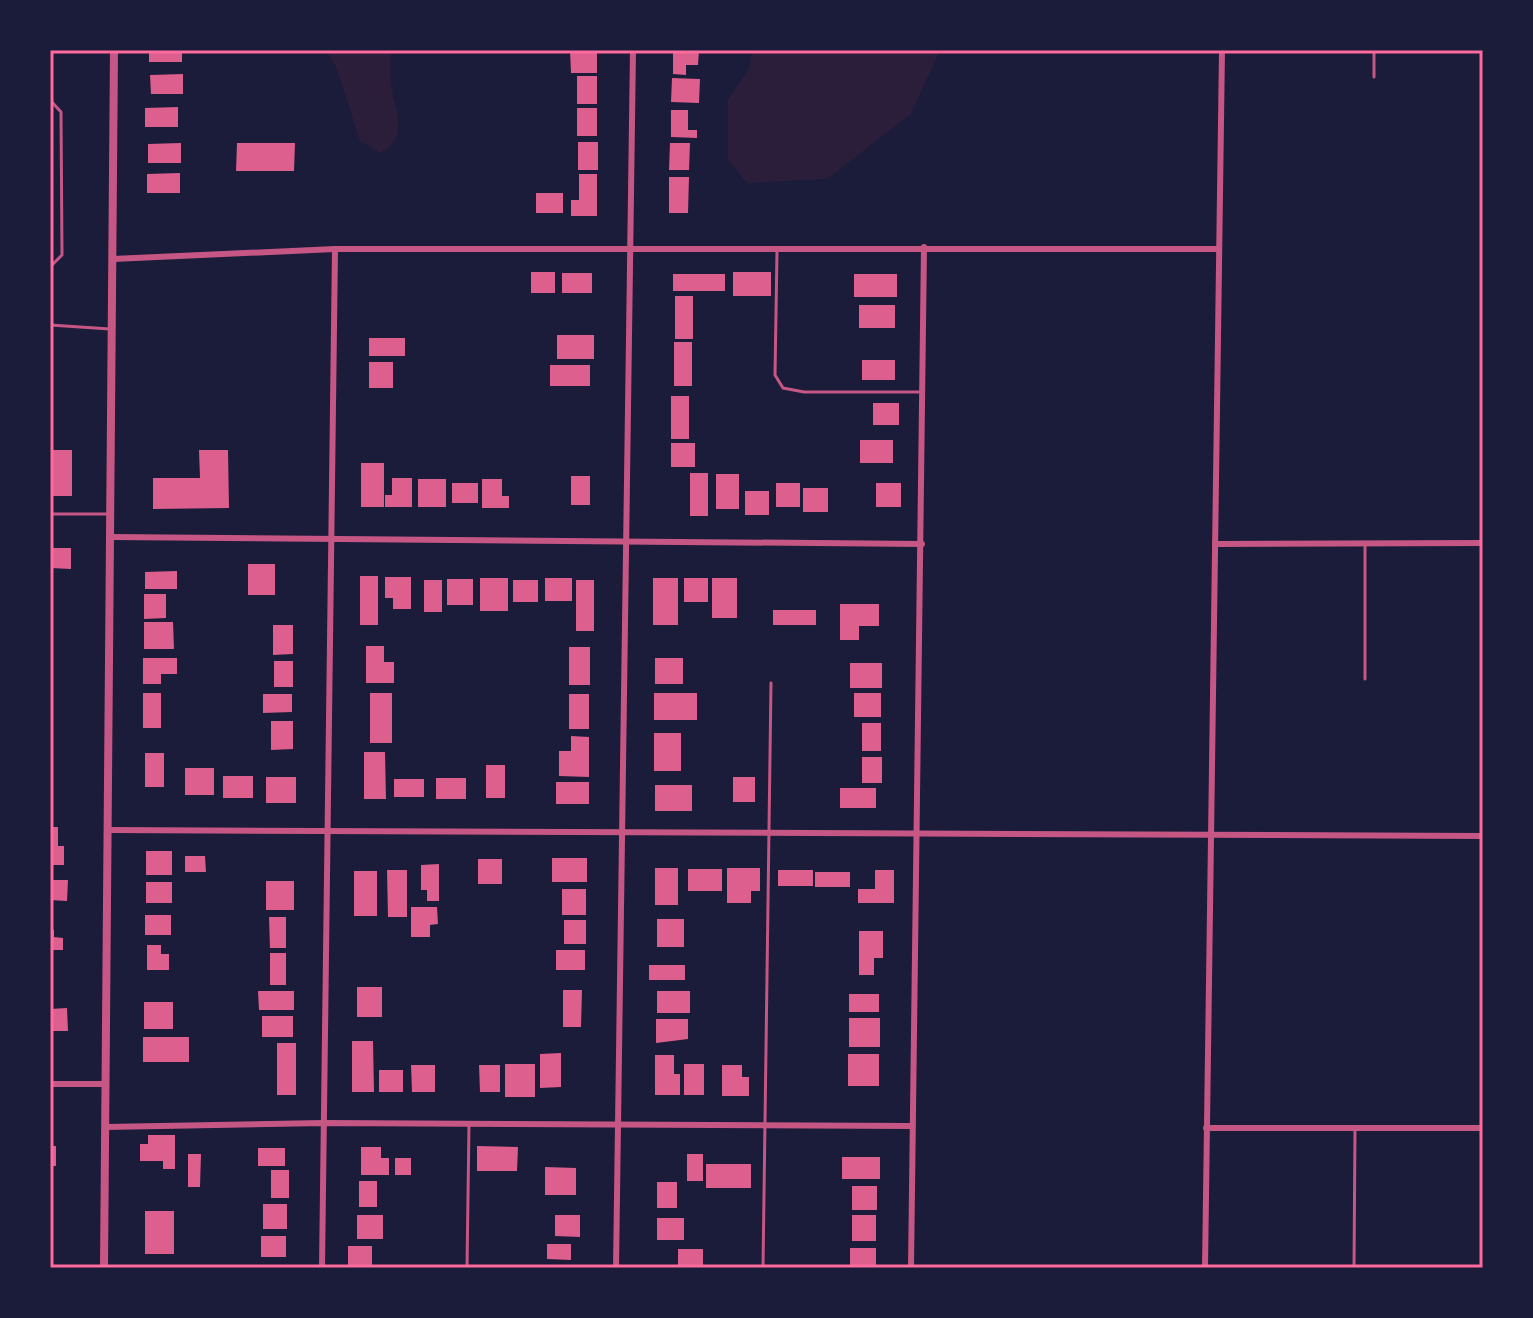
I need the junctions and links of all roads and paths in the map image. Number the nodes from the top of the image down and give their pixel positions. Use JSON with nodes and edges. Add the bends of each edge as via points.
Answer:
{"nodes":[{"id":1,"x":114,"y":50,"type":"edge"},
{"id":2,"x":633,"y":50,"type":"edge"},
{"id":3,"x":1222,"y":50,"type":"edge"},
{"id":4,"x":1374,"y":50,"type":"edge"},
{"id":5,"x":1374,"y":77,"type":"dead end"},
{"id":6,"x":50,"y":100,"type":"edge"},
{"id":7,"x":630,"y":247,"type":"junction"},
{"id":8,"x":777,"y":247,"type":"junction"},
{"id":9,"x":924,"y":247,"type":"junction"},
{"id":10,"x":335,"y":249,"type":"junction"},
{"id":11,"x":1219,"y":249,"type":"junction"},
{"id":12,"x":113,"y":259,"type":"junction"},
{"id":13,"x":50,"y":267,"type":"edge"},
{"id":14,"x":50,"y":325,"type":"edge"},
{"id":15,"x":113,"y":329,"type":"junction"},
{"id":16,"x":923,"y":392,"type":"junction"},
{"id":17,"x":50,"y":514,"type":"edge"},
{"id":18,"x":111,"y":514,"type":"junction"},
{"id":19,"x":111,"y":537,"type":"junction"},
{"id":20,"x":331,"y":539,"type":"junction"},
{"id":21,"x":626,"y":539,"type":"junction"},
{"id":22,"x":1365,"y":543,"type":"junction"},
{"id":23,"x":1483,"y":543,"type":"edge"},
{"id":24,"x":922,"y":544,"type":"junction"},
{"id":25,"x":1215,"y":544,"type":"junction"},
{"id":26,"x":1365,"y":679,"type":"dead end"},
{"id":27,"x":771,"y":683,"type":"dead end"},
{"id":28,"x":108,"y":830,"type":"junction"},
{"id":29,"x":327,"y":832,"type":"junction"},
{"id":30,"x":622,"y":833,"type":"junction"},
{"id":31,"x":767,"y":833,"type":"junction"},
{"id":32,"x":917,"y":833,"type":"junction"},
{"id":33,"x":1210,"y":835,"type":"junction"},
{"id":34,"x":1483,"y":836,"type":"edge"},
{"id":35,"x":50,"y":1084,"type":"edge"},
{"id":36,"x":106,"y":1084,"type":"junction"},
{"id":37,"x":324,"y":1123,"type":"junction"},
{"id":38,"x":469,"y":1124,"type":"junction"},
{"id":39,"x":618,"y":1125,"type":"junction"},
{"id":40,"x":767,"y":1126,"type":"junction"},
{"id":41,"x":912,"y":1126,"type":"junction"},
{"id":42,"x":105,"y":1127,"type":"junction"},
{"id":43,"x":1206,"y":1128,"type":"junction"},
{"id":44,"x":1355,"y":1128,"type":"junction"},
{"id":45,"x":1483,"y":1128,"type":"edge"},
{"id":46,"x":104,"y":1268,"type":"edge"},
{"id":47,"x":322,"y":1268,"type":"edge"},
{"id":48,"x":467,"y":1268,"type":"edge"},
{"id":49,"x":616,"y":1268,"type":"edge"},
{"id":50,"x":763,"y":1268,"type":"edge"},
{"id":51,"x":911,"y":1268,"type":"edge"},
{"id":52,"x":1205,"y":1268,"type":"edge"},
{"id":53,"x":1354,"y":1268,"type":"edge"}],
"edges":[{"from":1,"to":12,"type":"street"},
{"from":2,"to":7,"type":"street"},
{"from":3,"to":11,"type":"street"},
{"from":4,"to":5,"type":"lane"},
{"from":6,"to":13,"type":"lane","via":[[61,112],[62,255]]},
{"from":7,"to":8,"type":"street"},
{"from":7,"to":10,"type":"street"},
{"from":7,"to":21,"type":"street"},
{"from":8,"to":9,"type":"street"},
{"from":8,"to":16,"type":"lane","via":[[775,375],[783,388]]},
{"from":9,"to":11,"type":"street"},
{"from":9,"to":16,"type":"street"},
{"from":10,"to":12,"type":"street"},
{"from":10,"to":20,"type":"street"},
{"from":11,"to":25,"type":"street"},
{"from":12,"to":15,"type":"street"},
{"from":14,"to":15,"type":"lane"},
{"from":15,"to":18,"type":"street"},
{"from":16,"to":24,"type":"street"},
{"from":17,"to":18,"type":"lane"},
{"from":18,"to":19,"type":"street"},
{"from":19,"to":20,"type":"street"},
{"from":19,"to":28,"type":"street"},
{"from":20,"to":21,"type":"street"},
{"from":20,"to":29,"type":"street"},
{"from":21,"to":24,"type":"street"},
{"from":21,"to":30,"type":"street"},
{"from":22,"to":23,"type":"street"},
{"from":22,"to":25,"type":"street"},
{"from":22,"to":26,"type":"lane"},
{"from":24,"to":32,"type":"street"},
{"from":25,"to":33,"type":"street"},
{"from":27,"to":31,"type":"lane"},
{"from":28,"to":29,"type":"street"},
{"from":28,"to":36,"type":"street"},
{"from":29,"to":30,"type":"street"},
{"from":29,"to":37,"type":"street"},
{"from":30,"to":31,"type":"street"},
{"from":30,"to":39,"type":"street"},
{"from":31,"to":32,"type":"street"},
{"from":31,"to":40,"type":"lane"},
{"from":32,"to":33,"type":"street"},
{"from":32,"to":41,"type":"street"},
{"from":33,"to":34,"type":"street"},
{"from":33,"to":43,"type":"street"},
{"from":35,"to":36,"type":"street"},
{"from":36,"to":42,"type":"street"},
{"from":37,"to":38,"type":"street"},
{"from":37,"to":42,"type":"street"},
{"from":37,"to":47,"type":"street"},
{"from":38,"to":39,"type":"street"},
{"from":38,"to":48,"type":"lane"},
{"from":39,"to":40,"type":"street"},
{"from":39,"to":49,"type":"street"},
{"from":40,"to":41,"type":"street"},
{"from":40,"to":50,"type":"lane"},
{"from":41,"to":51,"type":"street"},
{"from":42,"to":46,"type":"street"},
{"from":43,"to":44,"type":"street"},
{"from":43,"to":52,"type":"street"},
{"from":44,"to":45,"type":"street"},
{"from":44,"to":53,"type":"lane"}]}
